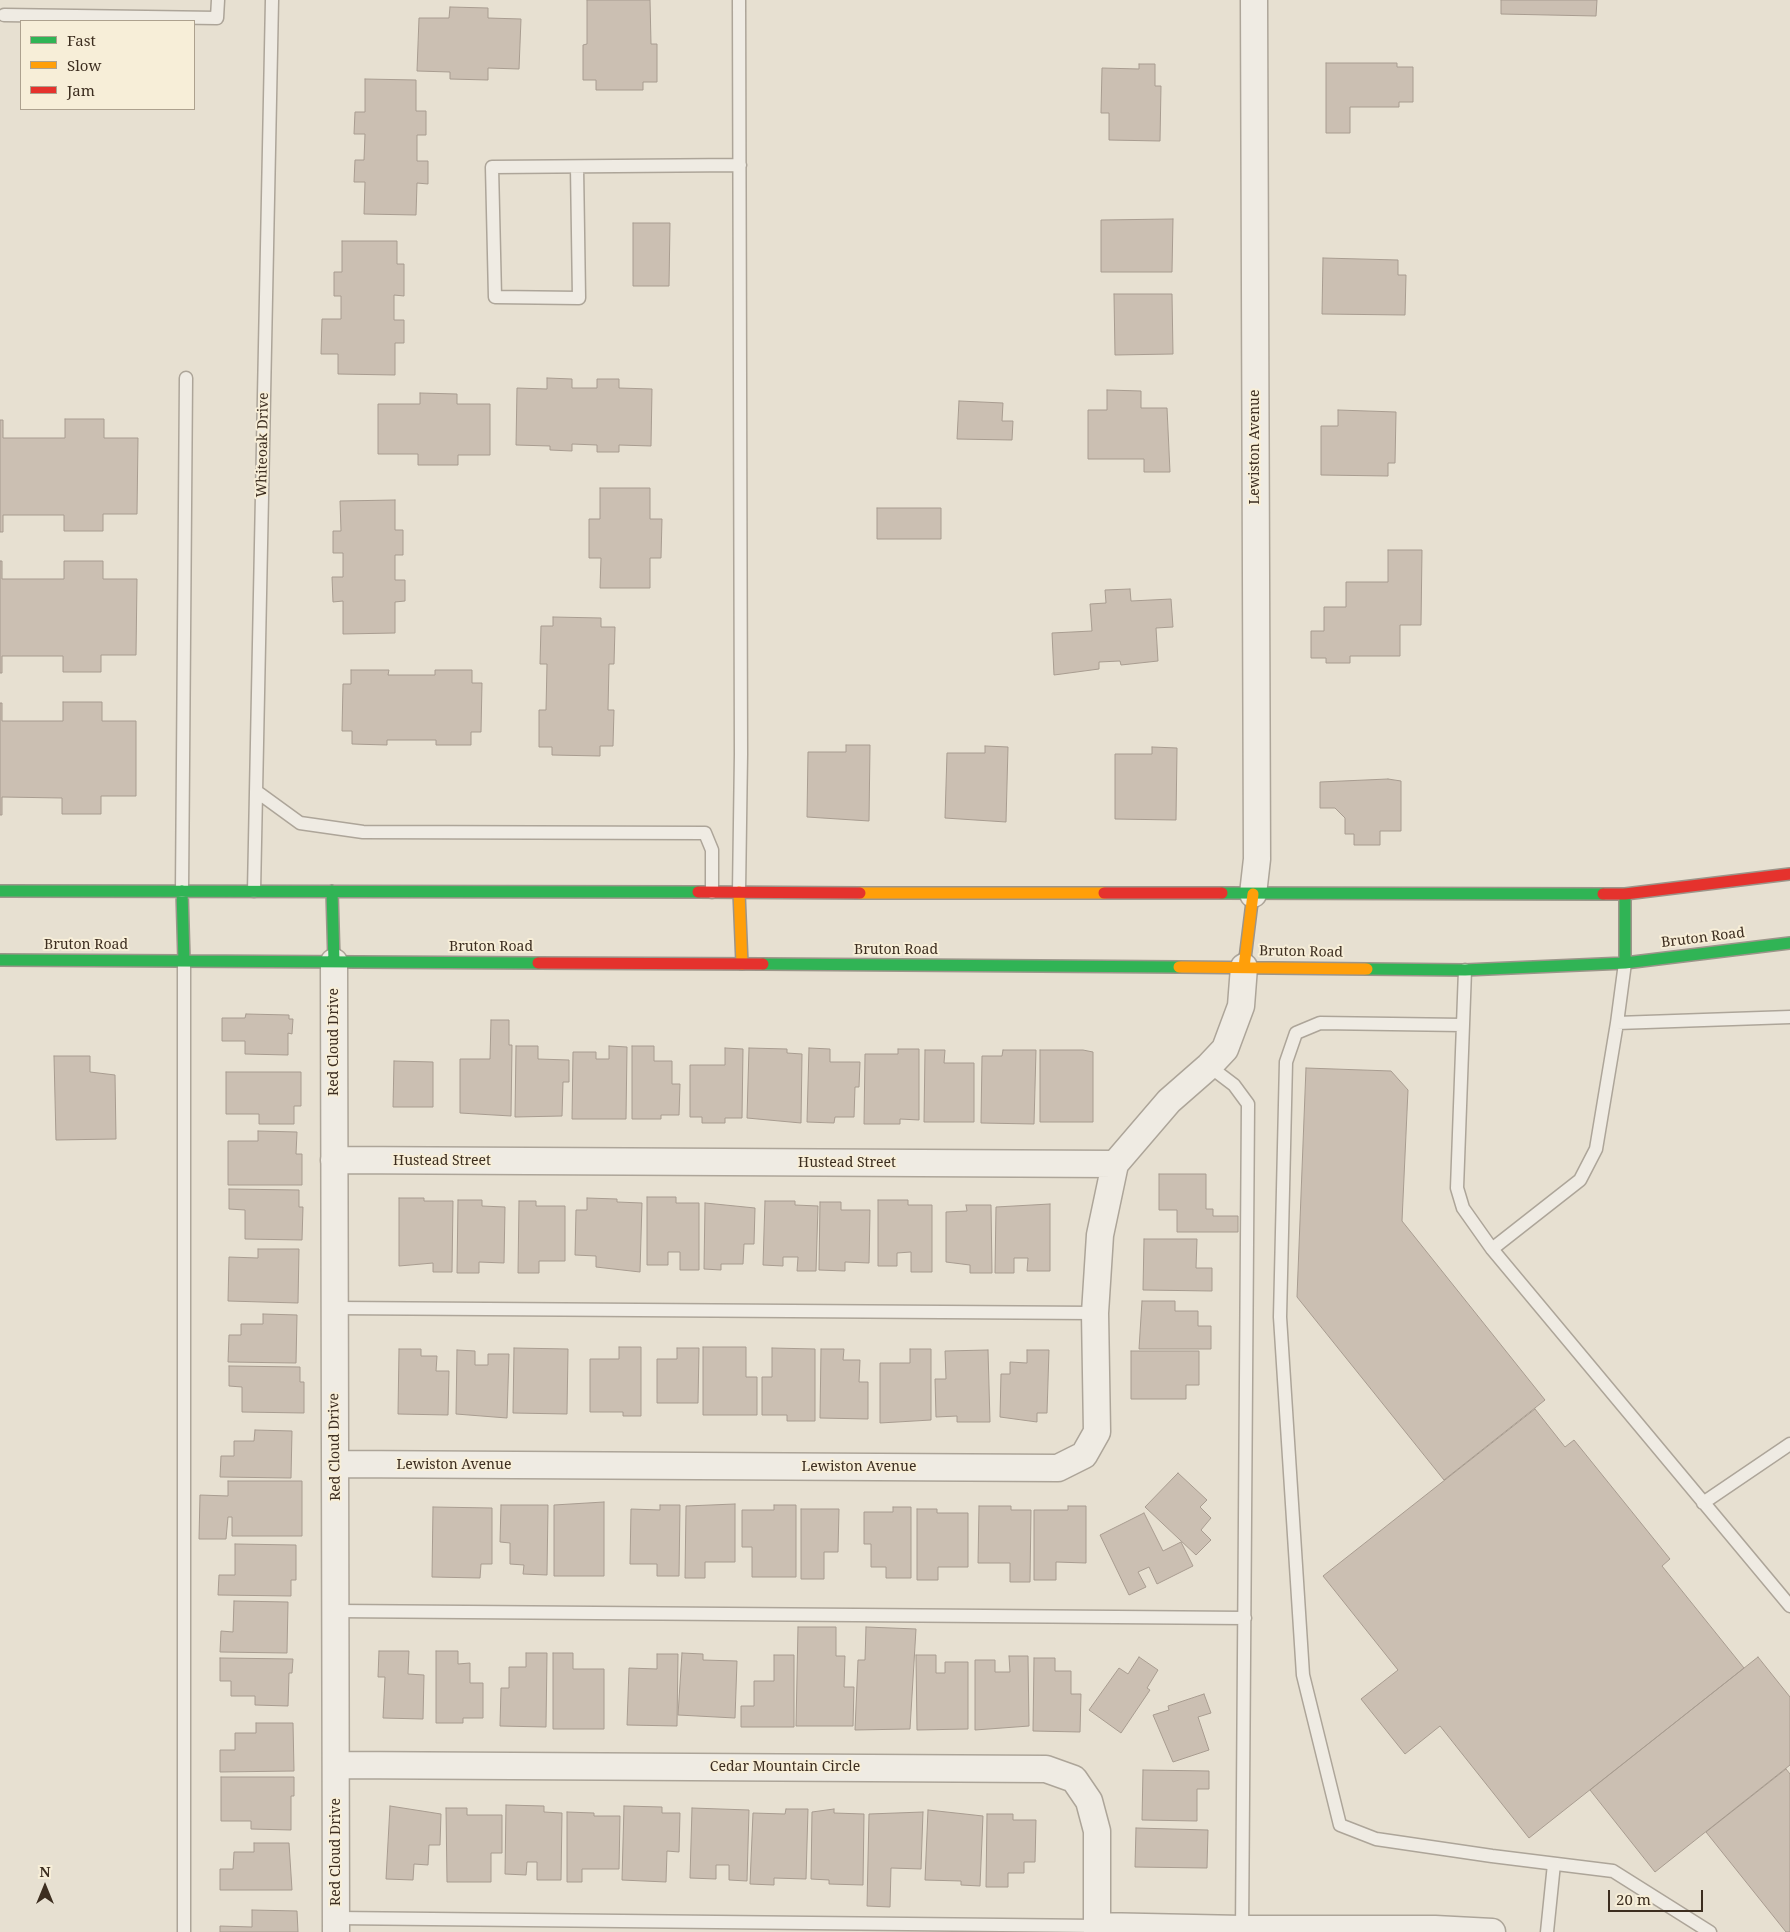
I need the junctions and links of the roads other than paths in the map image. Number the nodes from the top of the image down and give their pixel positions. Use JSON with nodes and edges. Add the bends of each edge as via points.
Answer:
{"nodes":[{"id":1,"x":218,"y":0,"type":"edge"},
{"id":2,"x":272,"y":0,"type":"edge"},
{"id":3,"x":739,"y":0,"type":"edge"},
{"id":4,"x":1254,"y":0,"type":"edge"},
{"id":5,"x":4,"y":15,"type":"dead end"},
{"id":6,"x":576,"y":166,"type":"junction"},
{"id":7,"x":740,"y":166,"type":"junction"},
{"id":8,"x":186,"y":378,"type":"dead end"},
{"id":9,"x":256,"y":791,"type":"junction"},
{"id":10,"x":1790,"y":874,"type":"edge"},
{"id":11,"x":0,"y":890,"type":"edge"},
{"id":12,"x":182,"y":891,"type":"junction"},
{"id":13,"x":254,"y":891,"type":"junction"},
{"id":14,"x":332,"y":891,"type":"junction"},
{"id":15,"x":712,"y":892,"type":"junction"},
{"id":16,"x":739,"y":892,"type":"junction"},
{"id":17,"x":1253,"y":894,"type":"junction"},
{"id":18,"x":1625,"y":894,"type":"junction"},
{"id":19,"x":1790,"y":942,"type":"edge"},
{"id":20,"x":0,"y":960,"type":"edge"},
{"id":21,"x":184,"y":961,"type":"junction"},
{"id":22,"x":334,"y":962,"type":"junction"},
{"id":23,"x":1625,"y":963,"type":"junction"},
{"id":24,"x":742,"y":964,"type":"junction"},
{"id":25,"x":1244,"y":966,"type":"junction"},
{"id":26,"x":1465,"y":970,"type":"junction"},
{"id":27,"x":1790,"y":1017,"type":"edge"},
{"id":28,"x":1617,"y":1023,"type":"junction"},
{"id":29,"x":1463,"y":1025,"type":"junction"},
{"id":30,"x":1209,"y":1066,"type":"junction"},
{"id":31,"x":334,"y":1160,"type":"junction"},
{"id":32,"x":1115,"y":1164,"type":"junction"},
{"id":33,"x":1492,"y":1249,"type":"junction"},
{"id":34,"x":334,"y":1308,"type":"junction"},
{"id":35,"x":1095,"y":1313,"type":"junction"},
{"id":36,"x":1790,"y":1444,"type":"edge"},
{"id":37,"x":336,"y":1464,"type":"junction"},
{"id":38,"x":1703,"y":1502,"type":"junction"},
{"id":39,"x":1790,"y":1606,"type":"edge"},
{"id":40,"x":336,"y":1611,"type":"junction"},
{"id":41,"x":1244,"y":1618,"type":"junction"},
{"id":42,"x":336,"y":1766,"type":"junction"},
{"id":43,"x":1554,"y":1864,"type":"junction"},
{"id":44,"x":336,"y":1925,"type":"edge"},
{"id":45,"x":1097,"y":1929,"type":"edge"},
{"id":46,"x":1242,"y":1930,"type":"edge"},
{"id":47,"x":1434,"y":1930,"type":"edge"},
{"id":48,"x":184,"y":1932,"type":"edge"},
{"id":49,"x":1492,"y":1932,"type":"edge"},
{"id":50,"x":1547,"y":1932,"type":"edge"},
{"id":51,"x":1710,"y":1932,"type":"edge"}],
"edges":[{"from":1,"to":5,"type":"lane","via":[[218,18]]},
{"from":2,"to":9,"type":"lane","name":"Whiteoak Drive"},
{"from":3,"to":7,"type":"lane"},
{"from":4,"to":17,"type":"street","name":"Lewiston Avenue","via":[[1257,859]]},
{"from":6,"to":6,"type":"lane","via":[[492,167],[495,297],[579,298]]},
{"from":6,"to":7,"type":"lane"},
{"from":7,"to":16,"type":"lane"},
{"from":8,"to":12,"type":"lane"},
{"from":9,"to":13,"type":"lane","name":"Whiteoak Drive"},
{"from":9,"to":15,"type":"lane","via":[[300,823],[363,832],[705,833],[712,850]]},
{"from":10,"to":18,"type":"main road"},
{"from":11,"to":12,"type":"main road"},
{"from":12,"to":13,"type":"main road"},
{"from":12,"to":21,"type":"main road"},
{"from":13,"to":14,"type":"main road"},
{"from":14,"to":15,"type":"main road"},
{"from":14,"to":22,"type":"main road"},
{"from":15,"to":16,"type":"main road"},
{"from":16,"to":17,"type":"main road"},
{"from":16,"to":24,"type":"main road"},
{"from":17,"to":18,"type":"main road"},
{"from":17,"to":25,"type":"main road"},
{"from":18,"to":23,"type":"main road"},
{"from":19,"to":23,"type":"main road","name":"Bruton Road"},
{"from":20,"to":21,"type":"main road","name":"Bruton Road"},
{"from":21,"to":22,"type":"main road","name":"Bruton Road"},
{"from":21,"to":48,"type":"lane"},
{"from":22,"to":24,"type":"main road","name":"Bruton Road"},
{"from":22,"to":31,"type":"street","name":"Red Cloud Drive"},
{"from":23,"to":26,"type":"main road","name":"Bruton Road"},
{"from":23,"to":28,"type":"lane"},
{"from":24,"to":25,"type":"main road","name":"Bruton Road"},
{"from":25,"to":26,"type":"main road","name":"Bruton Road"},
{"from":25,"to":30,"type":"street","via":[[1241,1006],[1225,1048]]},
{"from":26,"to":29,"type":"lane"},
{"from":27,"to":28,"type":"lane"},
{"from":28,"to":33,"type":"lane","via":[[1596,1149],[1580,1180]]},
{"from":29,"to":33,"type":"lane","via":[[1457,1188],[1463,1208]]},
{"from":29,"to":43,"type":"lane","via":[[1320,1023],[1296,1033],[1286,1062],[1280,1317],[1303,1675],[1340,1825],[1376,1838]]},
{"from":30,"to":32,"type":"street","via":[[1169,1101]]},
{"from":30,"to":41,"type":"lane","via":[[1234,1085],[1248,1104]]},
{"from":31,"to":32,"type":"street","name":"Hustead Street"},
{"from":31,"to":34,"type":"street","name":"Red Cloud Drive"},
{"from":32,"to":35,"type":"street","name":"Lewiston Avenue","via":[[1100,1235]]},
{"from":33,"to":38,"type":"lane"},
{"from":34,"to":35,"type":"lane"},
{"from":34,"to":37,"type":"street","name":"Red Cloud Drive"},
{"from":35,"to":37,"type":"street","name":"Lewiston Avenue","via":[[1096,1432],[1084,1455],[1058,1468]]},
{"from":36,"to":38,"type":"lane"},
{"from":37,"to":40,"type":"street","name":"Red Cloud Drive"},
{"from":38,"to":39,"type":"lane"},
{"from":40,"to":41,"type":"lane"},
{"from":40,"to":42,"type":"street","name":"Red Cloud Drive"},
{"from":41,"to":46,"type":"lane"},
{"from":42,"to":44,"type":"street","name":"Red Cloud Drive"},
{"from":42,"to":45,"type":"street","name":"Cedar Mountain Circle","via":[[1046,1769],[1074,1779],[1089,1801],[1097,1831]]},
{"from":43,"to":50,"type":"lane"},
{"from":43,"to":51,"type":"lane","via":[[1613,1871]]},
{"from":44,"to":45,"type":"lane"},
{"from":45,"to":46,"type":"street"},
{"from":46,"to":47,"type":"street"},
{"from":47,"to":49,"type":"street"}]}
